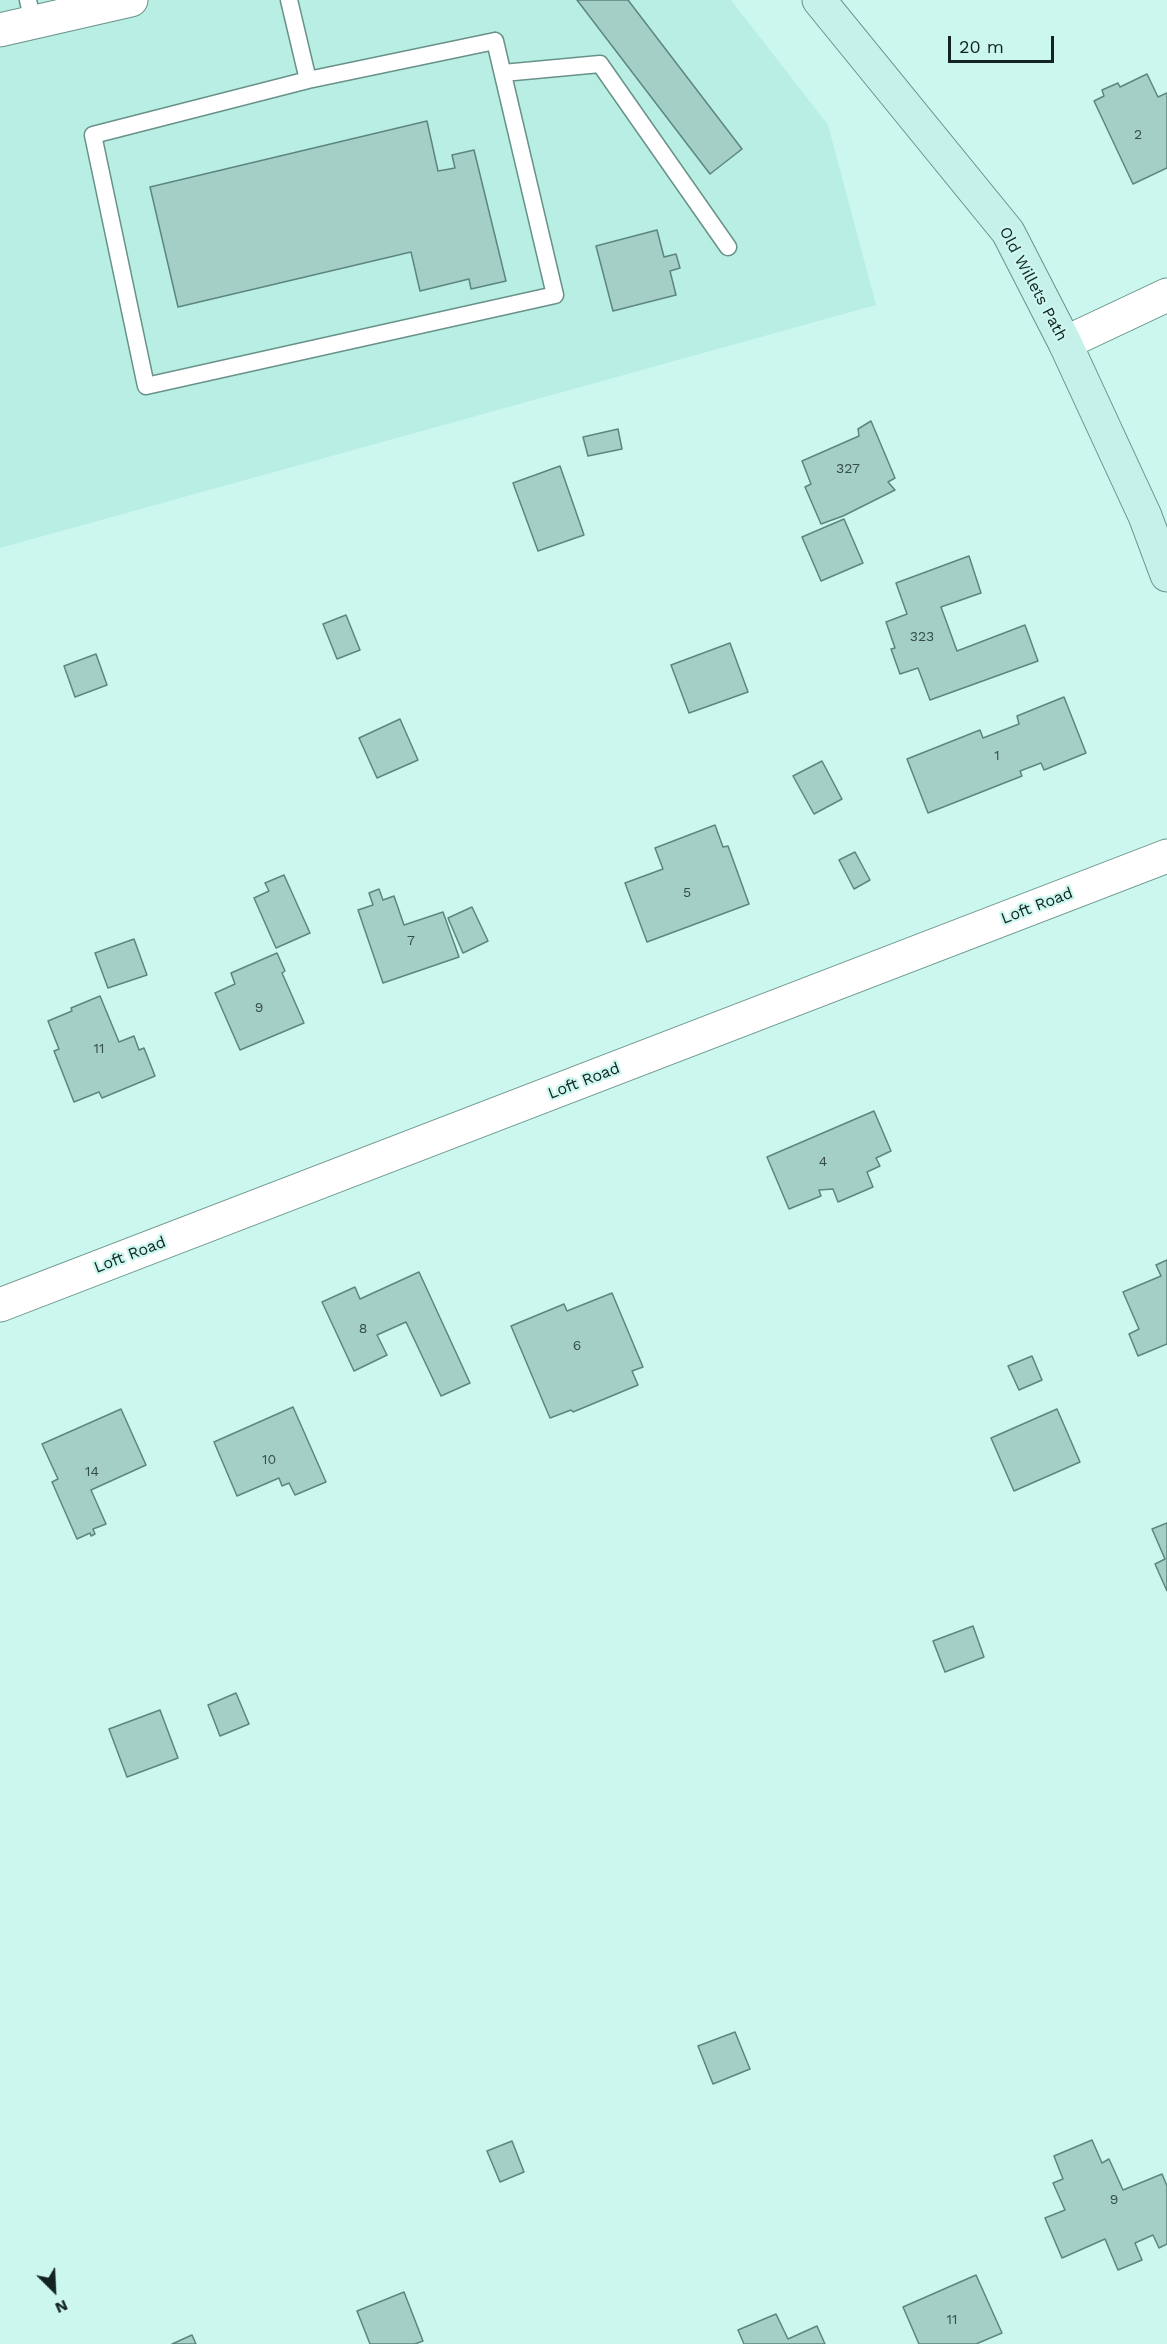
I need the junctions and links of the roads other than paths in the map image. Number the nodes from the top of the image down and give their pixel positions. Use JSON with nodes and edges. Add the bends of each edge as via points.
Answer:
{"nodes":[{"id":1,"x":131,"y":0,"type":"edge"},
{"id":2,"x":289,"y":0,"type":"edge"},
{"id":3,"x":819,"y":0,"type":"edge"},
{"id":4,"x":30,"y":11,"type":"edge"},
{"id":5,"x":0,"y":30,"type":"edge"},
{"id":6,"x":503,"y":73,"type":"junction"},
{"id":7,"x":308,"y":80,"type":"junction"},
{"id":8,"x":728,"y":246,"type":"dead end"},
{"id":9,"x":1167,"y":295,"type":"edge"},
{"id":10,"x":1065,"y":343,"type":"junction"},
{"id":11,"x":1167,"y":575,"type":"edge"},
{"id":12,"x":1167,"y":856,"type":"edge"},
{"id":13,"x":0,"y":1305,"type":"edge"}],
"edges":[{"from":1,"to":4,"type":"street"},
{"from":2,"to":7,"type":"lane"},
{"from":3,"to":10,"type":"main road","name":"Old Willets Path","via":[[1008,232]]},
{"from":4,"to":5,"type":"street"},
{"from":6,"to":7,"type":"lane","via":[[495,41]]},
{"from":6,"to":7,"type":"lane","via":[[555,295],[146,386],[93,135]]},
{"from":6,"to":8,"type":"lane","via":[[600,64]]},
{"from":9,"to":10,"type":"street"},
{"from":10,"to":11,"type":"main road","name":"Old Willets Path","via":[[1145,516]]},
{"from":12,"to":13,"type":"street","name":"Loft Road"}]}
